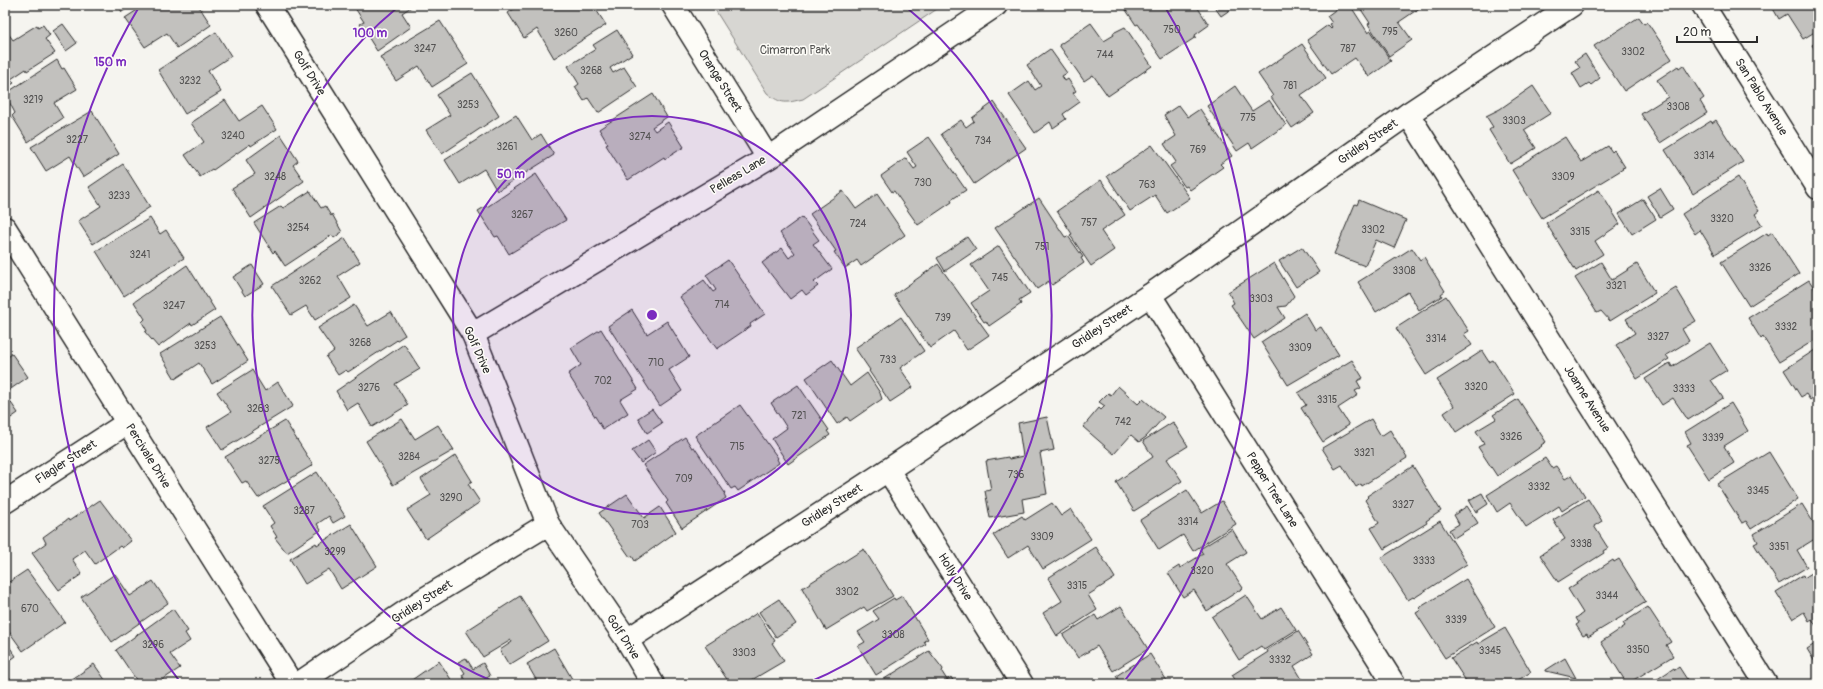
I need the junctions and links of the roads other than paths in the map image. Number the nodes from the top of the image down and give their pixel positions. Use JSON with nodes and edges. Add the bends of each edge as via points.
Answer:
{"nodes":[{"id":1,"x":267,"y":5,"type":"edge"},
{"id":2,"x":673,"y":5,"type":"edge"},
{"id":3,"x":996,"y":5,"type":"edge"},
{"id":4,"x":1572,"y":5,"type":"edge"},
{"id":5,"x":1703,"y":5,"type":"edge"},
{"id":6,"x":1408,"y":114,"type":"junction"},
{"id":7,"x":768,"y":158,"type":"junction"},
{"id":8,"x":1818,"y":188,"type":"edge"},
{"id":9,"x":5,"y":228,"type":"edge"},
{"id":10,"x":1150,"y":295,"type":"junction"},
{"id":11,"x":473,"y":334,"type":"junction"},
{"id":12,"x":127,"y":423,"type":"junction"},
{"id":13,"x":888,"y":470,"type":"junction"},
{"id":14,"x":5,"y":502,"type":"edge"},
{"id":15,"x":548,"y":524,"type":"junction"},
{"id":16,"x":627,"y":640,"type":"junction"},
{"id":17,"x":292,"y":684,"type":"edge"},
{"id":18,"x":298,"y":684,"type":"edge"},
{"id":19,"x":653,"y":684,"type":"edge"},
{"id":20,"x":1022,"y":684,"type":"edge"},
{"id":21,"x":1394,"y":684,"type":"edge"},
{"id":22,"x":1766,"y":684,"type":"edge"}],
"edges":[{"from":1,"to":11,"type":"street","name":"Golf Drive"},
{"from":2,"to":7,"type":"street","name":"Orange Street"},
{"from":3,"to":7,"type":"street","name":"Pelleas Lane"},
{"from":4,"to":6,"type":"street","name":"Gridley Street"},
{"from":5,"to":8,"type":"street","name":"San Pablo Avenue"},
{"from":6,"to":10,"type":"street","name":"Gridley Street"},
{"from":6,"to":22,"type":"street","name":"Joanne Avenue"},
{"from":7,"to":11,"type":"street","name":"Pelleas Lane"},
{"from":9,"to":12,"type":"street","name":"Percivale Drive"},
{"from":10,"to":13,"type":"street","name":"Gridley Street"},
{"from":10,"to":21,"type":"street","name":"Pepper Tree Lane"},
{"from":11,"to":15,"type":"street","name":"Golf Drive"},
{"from":12,"to":14,"type":"street","name":"Flagler Street"},
{"from":12,"to":17,"type":"street","name":"Percivale Drive"},
{"from":13,"to":16,"type":"street","name":"Gridley Street"},
{"from":13,"to":20,"type":"street","name":"Holly Drive"},
{"from":15,"to":16,"type":"street","name":"Golf Drive"},
{"from":15,"to":18,"type":"street","name":"Gridley Street","via":[[426,598]]},
{"from":16,"to":19,"type":"street","name":"Golf Drive"}]}
